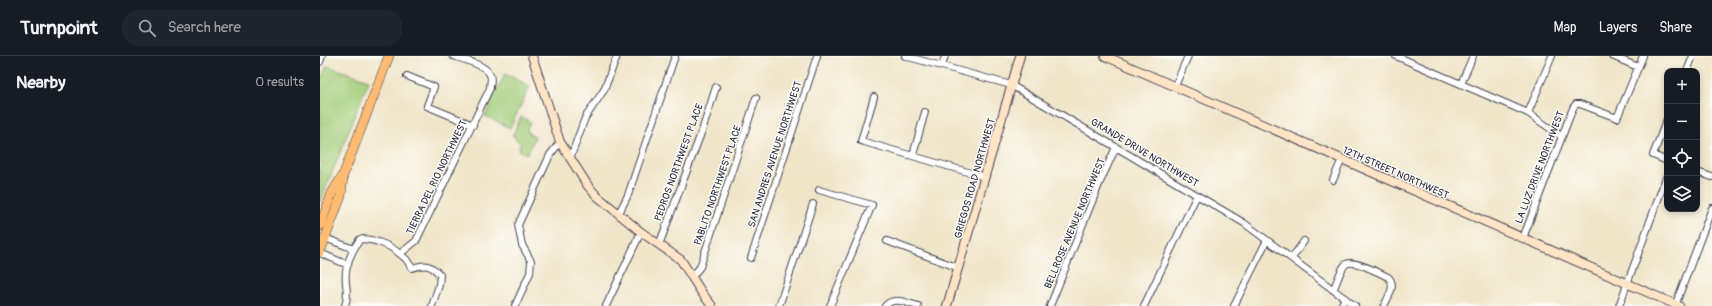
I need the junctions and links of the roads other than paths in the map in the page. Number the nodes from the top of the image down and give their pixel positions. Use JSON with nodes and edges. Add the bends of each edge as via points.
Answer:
{"nodes":[{"id":1,"x":322,"y":56,"type":"edge"},
{"id":2,"x":389,"y":56,"type":"edge"},
{"id":3,"x":453,"y":56,"type":"edge"},
{"id":4,"x":532,"y":56,"type":"edge"},
{"id":5,"x":617,"y":56,"type":"edge"},
{"id":6,"x":675,"y":56,"type":"edge"},
{"id":7,"x":817,"y":56,"type":"edge"},
{"id":8,"x":905,"y":56,"type":"edge"},
{"id":9,"x":945,"y":56,"type":"edge"},
{"id":10,"x":1020,"y":56,"type":"edge"},
{"id":11,"x":1105,"y":56,"type":"edge"},
{"id":12,"x":1188,"y":56,"type":"edge"},
{"id":13,"x":1396,"y":56,"type":"edge"},
{"id":14,"x":1473,"y":56,"type":"edge"},
{"id":15,"x":1552,"y":56,"type":"edge"},
{"id":16,"x":1612,"y":56,"type":"edge"},
{"id":17,"x":1643,"y":56,"type":"edge"},
{"id":18,"x":1693,"y":56,"type":"edge"},
{"id":19,"x":320,"y":62,"type":"edge"},
{"id":20,"x":942,"y":66,"type":"junction"},
{"id":21,"x":1638,"y":67,"type":"junction"},
{"id":22,"x":1688,"y":68,"type":"edge"},
{"id":23,"x":407,"y":76,"type":"dead end"},
{"id":24,"x":1462,"y":84,"type":"junction"},
{"id":25,"x":1010,"y":85,"type":"junction"},
{"id":26,"x":1175,"y":86,"type":"junction"},
{"id":27,"x":716,"y":87,"type":"dead end"},
{"id":28,"x":874,"y":97,"type":"dead end"},
{"id":29,"x":756,"y":98,"type":"dead end"},
{"id":30,"x":925,"y":112,"type":"dead end"},
{"id":31,"x":1528,"y":113,"type":"junction"},
{"id":32,"x":473,"y":125,"type":"junction"},
{"id":33,"x":1664,"y":125,"type":"edge"},
{"id":34,"x":1562,"y":136,"type":"junction"},
{"id":35,"x":560,"y":142,"type":"junction"},
{"id":36,"x":1116,"y":147,"type":"junction"},
{"id":37,"x":913,"y":155,"type":"junction"},
{"id":38,"x":570,"y":159,"type":"junction"},
{"id":39,"x":1342,"y":159,"type":"junction"},
{"id":40,"x":1664,"y":160,"type":"edge"},
{"id":41,"x":344,"y":173,"type":"junction"},
{"id":42,"x":1700,"y":173,"type":"edge"},
{"id":43,"x":1667,"y":176,"type":"edge"},
{"id":44,"x":985,"y":177,"type":"junction"},
{"id":45,"x":1712,"y":177,"type":"edge"},
{"id":46,"x":1333,"y":180,"type":"dead end"},
{"id":47,"x":819,"y":190,"type":"dead end"},
{"id":48,"x":1197,"y":195,"type":"junction"},
{"id":49,"x":813,"y":204,"type":"dead end"},
{"id":50,"x":1712,"y":208,"type":"edge"},
{"id":51,"x":619,"y":213,"type":"junction"},
{"id":52,"x":320,"y":226,"type":"edge"},
{"id":53,"x":641,"y":232,"type":"junction"},
{"id":54,"x":1523,"y":238,"type":"junction"},
{"id":55,"x":323,"y":240,"type":"edge"},
{"id":56,"x":1267,"y":240,"type":"junction"},
{"id":57,"x":886,"y":241,"type":"dead end"},
{"id":58,"x":1304,"y":241,"type":"dead end"},
{"id":59,"x":659,"y":244,"type":"junction"},
{"id":60,"x":354,"y":249,"type":"junction"},
{"id":61,"x":320,"y":253,"type":"edge"},
{"id":62,"x":400,"y":254,"type":"junction"},
{"id":63,"x":751,"y":258,"type":"dead end"},
{"id":64,"x":1292,"y":258,"type":"junction"},
{"id":65,"x":348,"y":266,"type":"junction"},
{"id":66,"x":959,"y":268,"type":"junction"},
{"id":67,"x":692,"y":277,"type":"junction"},
{"id":68,"x":1627,"y":283,"type":"junction"},
{"id":69,"x":1333,"y":290,"type":"junction"},
{"id":70,"x":1345,"y":298,"type":"junction"},
{"id":71,"x":345,"y":306,"type":"edge"},
{"id":72,"x":432,"y":306,"type":"edge"},
{"id":73,"x":515,"y":306,"type":"edge"},
{"id":74,"x":606,"y":306,"type":"edge"},
{"id":75,"x":712,"y":306,"type":"edge"},
{"id":76,"x":779,"y":306,"type":"edge"},
{"id":77,"x":830,"y":306,"type":"edge"},
{"id":78,"x":885,"y":306,"type":"edge"},
{"id":79,"x":918,"y":306,"type":"edge"},
{"id":80,"x":948,"y":306,"type":"edge"},
{"id":81,"x":1050,"y":306,"type":"edge"},
{"id":82,"x":1144,"y":306,"type":"edge"},
{"id":83,"x":1234,"y":306,"type":"edge"},
{"id":84,"x":1341,"y":306,"type":"edge"},
{"id":85,"x":1355,"y":306,"type":"edge"},
{"id":86,"x":1384,"y":306,"type":"edge"},
{"id":87,"x":1619,"y":306,"type":"edge"},
{"id":88,"x":1677,"y":306,"type":"edge"}],
"edges":[{"from":1,"to":19,"type":"street"},
{"from":2,"to":41,"type":"main road"},
{"from":3,"to":32,"type":"street","name":"TIERRA DEL RIO NORTHWEST","via":[[483,67],[491,76],[490,88]]},
{"from":4,"to":35,"type":"street"},
{"from":5,"to":38,"type":"street","via":[[604,90],[585,118]]},
{"from":6,"to":51,"type":"street","via":[[628,195]]},
{"from":7,"to":63,"type":"street","name":"SAN ANDRES AVENUE NORTHWEST"},
{"from":8,"to":20,"type":"street","name":"GRANDE DRIVE NORTHWEST"},
{"from":9,"to":20,"type":"street"},
{"from":10,"to":25,"type":"street","name":"GRIEGOS ROAD NORTHWEST"},
{"from":11,"to":26,"type":"street","name":"12TH STREET NORTHWEST"},
{"from":12,"to":26,"type":"street"},
{"from":13,"to":24,"type":"street"},
{"from":14,"to":24,"type":"street"},
{"from":15,"to":31,"type":"street"},
{"from":16,"to":21,"type":"street"},
{"from":17,"to":21,"type":"street"},
{"from":18,"to":22,"type":"street"},
{"from":20,"to":25,"type":"street","name":"GRANDE DRIVE NORTHWEST"},
{"from":21,"to":34,"type":"street","name":"LA LUZ DRIVE NORTHWEST","via":[[1617,118],[1576,104]]},
{"from":23,"to":32,"type":"street","via":[[434,87],[427,106]]},
{"from":24,"to":31,"type":"street"},
{"from":25,"to":36,"type":"street","name":"GRANDE DRIVE NORTHWEST"},
{"from":25,"to":44,"type":"street","name":"GRIEGOS ROAD NORTHWEST"},
{"from":26,"to":39,"type":"street","name":"12TH STREET NORTHWEST"},
{"from":27,"to":59,"type":"street","name":"PEDROS NORTHWEST PLACE"},
{"from":28,"to":37,"type":"street","via":[[862,141]]},
{"from":29,"to":67,"type":"street","name":"PABLITO NORTHWEST PLACE","via":[[700,267]]},
{"from":30,"to":37,"type":"street"},
{"from":31,"to":34,"type":"street"},
{"from":32,"to":62,"type":"street","name":"TIERRA DEL RIO NORTHWEST","via":[[416,241]]},
{"from":33,"to":40,"type":"street","via":[[1653,152],[1655,157]]},
{"from":34,"to":54,"type":"street","name":"LA LUZ DRIVE NORTHWEST"},
{"from":35,"to":38,"type":"street"},
{"from":35,"to":73,"type":"street","via":[[550,155],[518,225],[522,245],[531,261],[530,273]]},
{"from":36,"to":48,"type":"street","name":"GRANDE DRIVE NORTHWEST"},
{"from":36,"to":81,"type":"street","name":"BELLROSE AVENUE NORTHWEST"},
{"from":37,"to":44,"type":"street"},
{"from":38,"to":51,"type":"street","via":[[597,196]]},
{"from":39,"to":46,"type":"street"},
{"from":39,"to":54,"type":"street","name":"12TH STREET NORTHWEST"},
{"from":41,"to":52,"type":"main road","via":[[332,193]]},
{"from":41,"to":55,"type":"main road","via":[[341,196]]},
{"from":42,"to":45,"type":"street"},
{"from":43,"to":68,"type":"street"},
{"from":44,"to":66,"type":"street","name":"GRIEGOS ROAD NORTHWEST"},
{"from":47,"to":77,"type":"street","via":[[872,205]]},
{"from":48,"to":56,"type":"street","name":"GRANDE DRIVE NORTHWEST"},
{"from":48,"to":82,"type":"street"},
{"from":49,"to":76,"type":"street"},
{"from":50,"to":88,"type":"street"},
{"from":51,"to":53,"type":"street"},
{"from":53,"to":59,"type":"street"},
{"from":53,"to":74,"type":"street"},
{"from":54,"to":68,"type":"street","name":"12TH STREET NORTHWEST"},
{"from":55,"to":60,"type":"street"},
{"from":55,"to":61,"type":"main road"},
{"from":56,"to":64,"type":"street","name":"GRANDE DRIVE NORTHWEST"},
{"from":56,"to":83,"type":"street"},
{"from":57,"to":66,"type":"street"},
{"from":58,"to":64,"type":"street"},
{"from":59,"to":67,"type":"street","via":[[681,260]]},
{"from":60,"to":62,"type":"street","via":[[360,239],[366,239],[392,247]]},
{"from":60,"to":65,"type":"street"},
{"from":61,"to":65,"type":"street"},
{"from":62,"to":72,"type":"street","via":[[412,268],[425,264],[440,275],[440,286]]},
{"from":64,"to":69,"type":"street","name":"GRANDE DRIVE NORTHWEST"},
{"from":65,"to":71,"type":"street","via":[[348,297]]},
{"from":66,"to":80,"type":"street","name":"GRIEGOS ROAD NORTHWEST"},
{"from":67,"to":75,"type":"street"},
{"from":68,"to":87,"type":"street"},
{"from":68,"to":88,"type":"street","name":"12TH STREET NORTHWEST"},
{"from":69,"to":70,"type":"street","name":"GRANDE DRIVE NORTHWEST"},
{"from":69,"to":86,"type":"street","via":[[1344,267],[1354,263],[1392,280],[1393,285]]},
{"from":70,"to":84,"type":"street"},
{"from":70,"to":85,"type":"street","name":"GRANDE DRIVE NORTHWEST"},
{"from":78,"to":79,"type":"street","via":[[890,301],[898,300]]}]}
